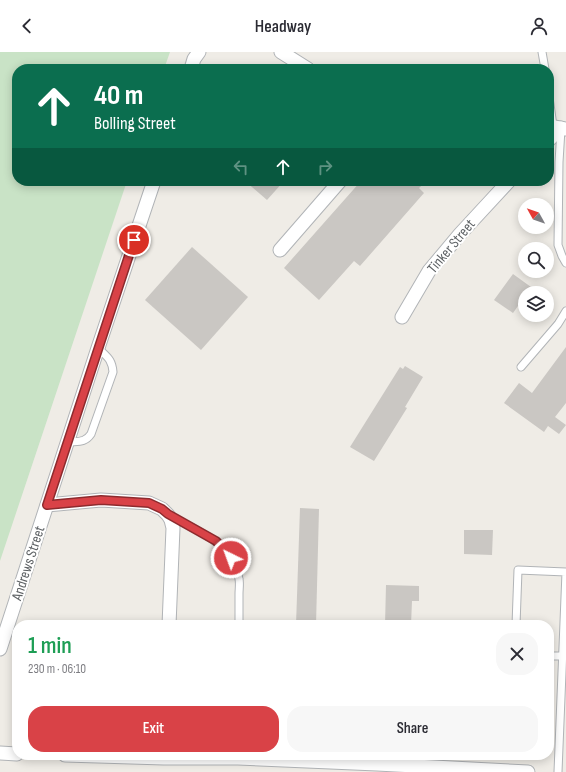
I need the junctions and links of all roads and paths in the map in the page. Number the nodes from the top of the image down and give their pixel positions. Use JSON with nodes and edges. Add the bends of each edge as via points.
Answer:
{"nodes":[{"id":1,"x":281,"y":52,"type":"edge"},
{"id":2,"x":542,"y":52,"type":"edge"},
{"id":3,"x":300,"y":64,"type":"edge"},
{"id":4,"x":544,"y":64,"type":"edge"},
{"id":5,"x":554,"y":116,"type":"edge"},
{"id":6,"x":557,"y":127,"type":"edge"},
{"id":7,"x":152,"y":186,"type":"edge"},
{"id":8,"x":336,"y":186,"type":"edge"},
{"id":9,"x":504,"y":186,"type":"edge"},
{"id":10,"x":280,"y":250,"type":"dead end"},
{"id":11,"x":566,"y":263,"type":"edge"},
{"id":12,"x":566,"y":311,"type":"edge"},
{"id":13,"x":402,"y":317,"type":"dead end"},
{"id":14,"x":98,"y":348,"type":"junction"},
{"id":15,"x":522,"y":368,"type":"dead end"},
{"id":16,"x":68,"y":442,"type":"junction"},
{"id":17,"x":47,"y":505,"type":"junction"},
{"id":18,"x":168,"y":514,"type":"junction"},
{"id":19,"x":566,"y":588,"type":"edge"},
{"id":20,"x":169,"y":620,"type":"edge"},
{"id":21,"x":239,"y":620,"type":"edge"},
{"id":22,"x":516,"y":620,"type":"edge"},
{"id":23,"x":0,"y":649,"type":"edge"},
{"id":24,"x":554,"y":656,"type":"edge"},
{"id":25,"x":563,"y":656,"type":"junction"},
{"id":26,"x":0,"y":753,"type":"edge"},
{"id":27,"x":12,"y":754,"type":"edge"},
{"id":28,"x":308,"y":760,"type":"edge"},
{"id":29,"x":528,"y":772,"type":"edge"},
{"id":30,"x":558,"y":772,"type":"edge"}],
"edges":[{"from":1,"to":3,"type":"street"},
{"from":2,"to":4,"type":"lane"},
{"from":5,"to":6,"type":"lane"},
{"from":6,"to":11,"type":"lane","via":[[558,245]]},
{"from":7,"to":14,"type":"street","name":"Andrews Street"},
{"from":8,"to":10,"type":"street"},
{"from":9,"to":13,"type":"street","name":"Tinker Street","via":[[429,271]]},
{"from":12,"to":15,"type":"lane"},
{"from":14,"to":16,"type":"street","name":"Andrews Street"},
{"from":14,"to":16,"type":"lane","via":[[112,363],[113,372],[88,439]]},
{"from":16,"to":17,"type":"street","name":"Andrews Street"},
{"from":17,"to":18,"type":"street","via":[[101,500],[149,503]]},
{"from":17,"to":23,"type":"street","name":"Andrews Street"},
{"from":18,"to":20,"type":"street","via":[[173,528]]},
{"from":18,"to":21,"type":"lane","via":[[216,541],[231,558],[239,580]]},
{"from":19,"to":22,"type":"lane","via":[[566,572],[518,570]]},
{"from":19,"to":25,"type":"lane"},
{"from":24,"to":25,"type":"lane"},
{"from":25,"to":30,"type":"lane"},
{"from":26,"to":27,"type":"street"},
{"from":28,"to":29,"type":"street"}]}
